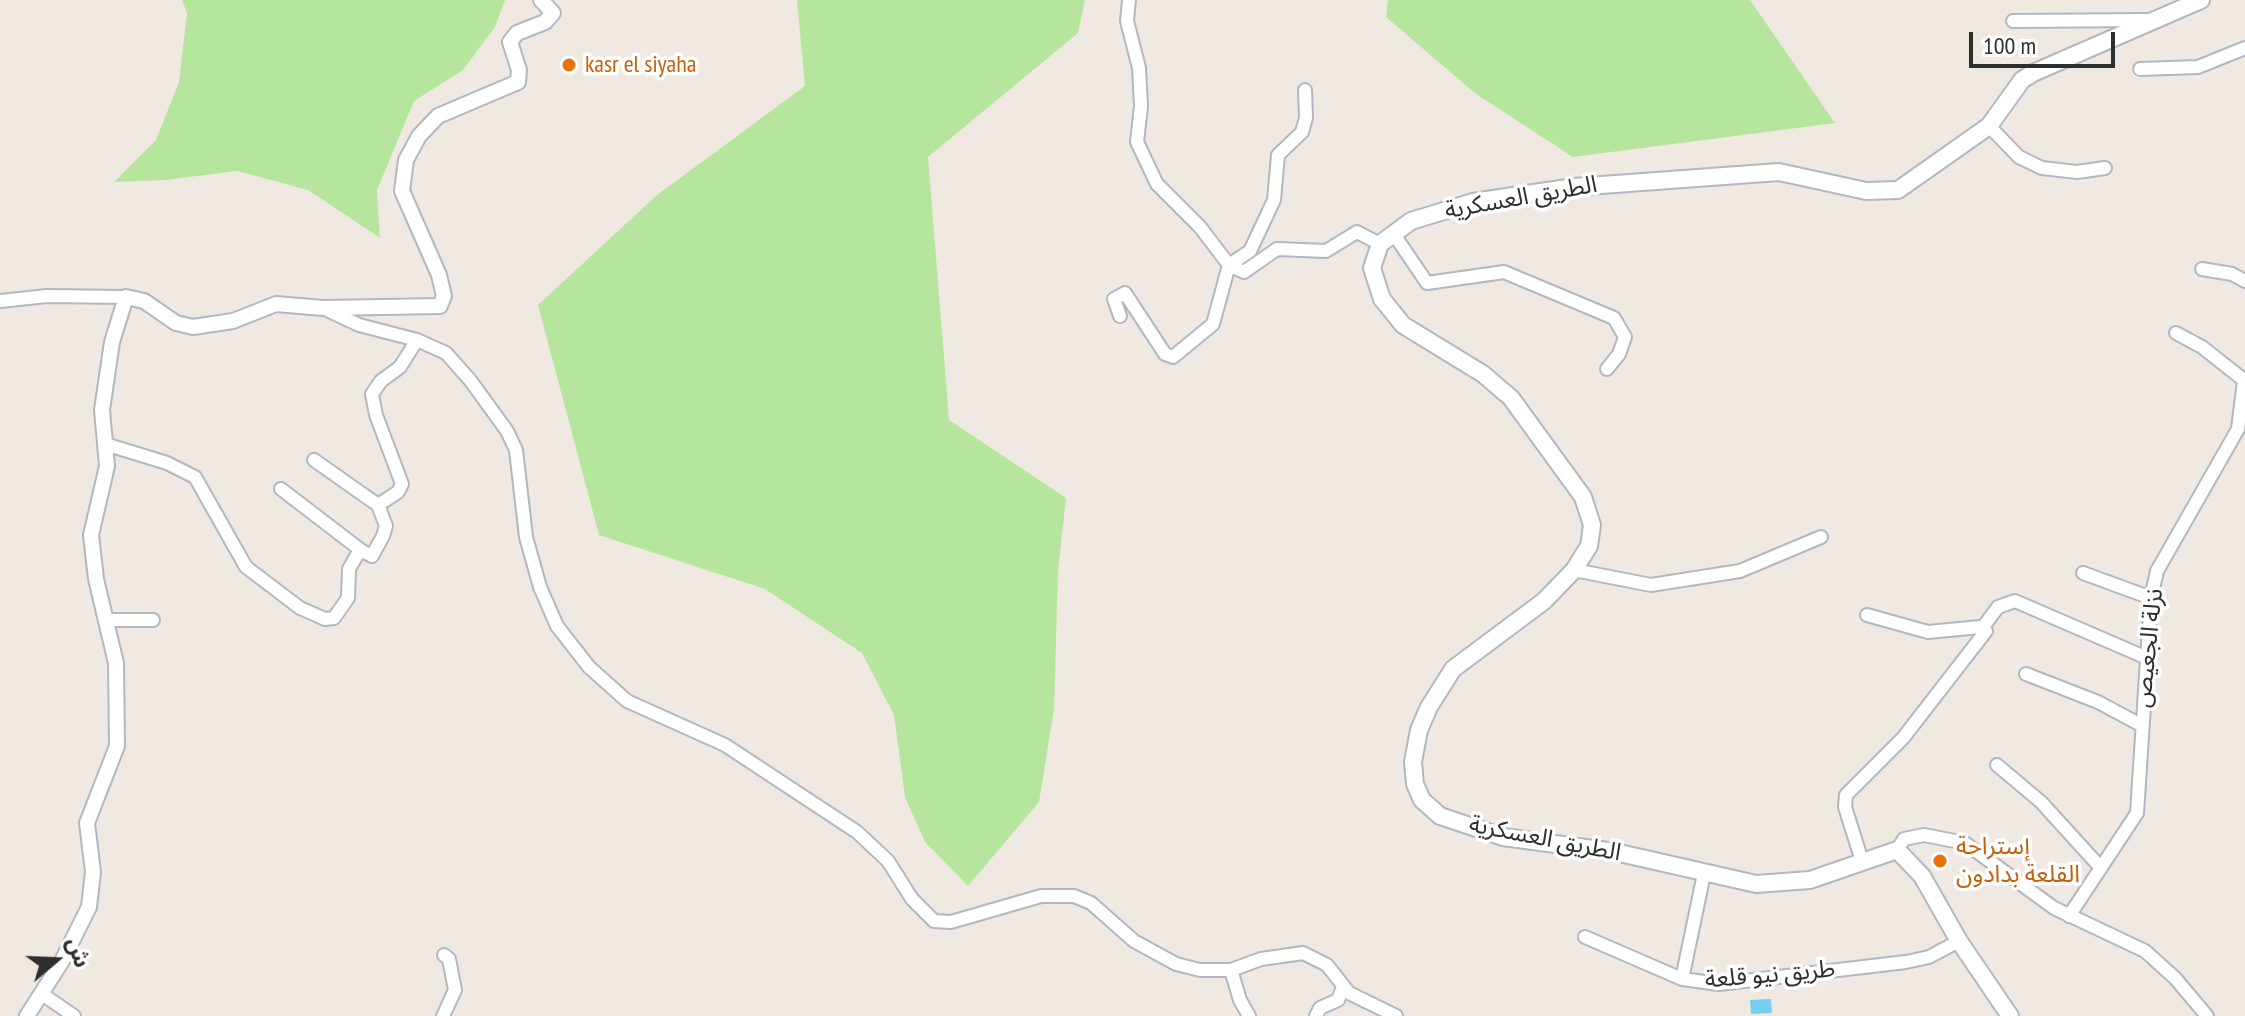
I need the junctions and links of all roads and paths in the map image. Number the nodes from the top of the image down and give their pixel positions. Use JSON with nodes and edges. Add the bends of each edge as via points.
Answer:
{"nodes":[{"id":1,"x":541,"y":0,"type":"edge"},
{"id":2,"x":1129,"y":0,"type":"edge"},
{"id":3,"x":2201,"y":0,"type":"edge"},
{"id":4,"x":2159,"y":19,"type":"junction"},
{"id":5,"x":2013,"y":21,"type":"dead end"},
{"id":6,"x":2245,"y":48,"type":"edge"},
{"id":7,"x":2140,"y":69,"type":"dead end"},
{"id":8,"x":1305,"y":90,"type":"dead end"},
{"id":9,"x":1989,"y":126,"type":"junction"},
{"id":10,"x":2105,"y":168,"type":"dead end"},
{"id":11,"x":1393,"y":233,"type":"junction"},
{"id":12,"x":1380,"y":244,"type":"junction"},
{"id":13,"x":1229,"y":265,"type":"junction"},
{"id":14,"x":2202,"y":269,"type":"dead end"},
{"id":15,"x":2245,"y":281,"type":"edge"},
{"id":16,"x":126,"y":297,"type":"junction"},
{"id":17,"x":0,"y":301,"type":"edge"},
{"id":18,"x":323,"y":308,"type":"junction"},
{"id":19,"x":1120,"y":316,"type":"dead end"},
{"id":20,"x":2176,"y":333,"type":"dead end"},
{"id":21,"x":417,"y":340,"type":"junction"},
{"id":22,"x":1607,"y":369,"type":"dead end"},
{"id":23,"x":2244,"y":381,"type":"edge"},
{"id":24,"x":105,"y":444,"type":"junction"},
{"id":25,"x":314,"y":460,"type":"dead end"},
{"id":26,"x":281,"y":489,"type":"dead end"},
{"id":27,"x":378,"y":505,"type":"junction"},
{"id":28,"x":1821,"y":537,"type":"dead end"},
{"id":29,"x":362,"y":551,"type":"junction"},
{"id":30,"x":1574,"y":570,"type":"junction"},
{"id":31,"x":2083,"y":573,"type":"dead end"},
{"id":32,"x":2151,"y":598,"type":"junction"},
{"id":33,"x":1867,"y":615,"type":"dead end"},
{"id":34,"x":107,"y":620,"type":"junction"},
{"id":35,"x":153,"y":620,"type":"dead end"},
{"id":36,"x":1983,"y":627,"type":"junction"},
{"id":37,"x":2147,"y":658,"type":"junction"},
{"id":38,"x":2026,"y":674,"type":"dead end"},
{"id":39,"x":2141,"y":725,"type":"junction"},
{"id":40,"x":1997,"y":765,"type":"dead end"},
{"id":41,"x":1897,"y":850,"type":"junction"},
{"id":42,"x":1862,"y":861,"type":"junction"},
{"id":43,"x":2101,"y":868,"type":"junction"},
{"id":44,"x":1704,"y":874,"type":"junction"},
{"id":45,"x":2069,"y":916,"type":"junction"},
{"id":46,"x":1585,"y":937,"type":"dead end"},
{"id":47,"x":1959,"y":941,"type":"junction"},
{"id":48,"x":444,"y":955,"type":"dead end"},
{"id":49,"x":1231,"y":970,"type":"junction"},
{"id":50,"x":1682,"y":979,"type":"junction"},
{"id":51,"x":1343,"y":987,"type":"junction"},
{"id":52,"x":42,"y":994,"type":"junction"},
{"id":53,"x":27,"y":1016,"type":"edge"},
{"id":54,"x":74,"y":1016,"type":"edge"},
{"id":55,"x":443,"y":1016,"type":"edge"},
{"id":56,"x":1249,"y":1016,"type":"edge"},
{"id":57,"x":1316,"y":1016,"type":"edge"},
{"id":58,"x":1396,"y":1016,"type":"edge"},
{"id":59,"x":2010,"y":1016,"type":"edge"},
{"id":60,"x":2207,"y":1016,"type":"edge"}],
"edges":[{"from":1,"to":18,"type":"street","via":[[553,13],[510,42],[518,82],[438,116],[406,160],[402,191],[439,275],[443,304],[425,309]]},
{"from":2,"to":13,"type":"street","via":[[1127,21],[1139,68],[1137,142],[1162,190]]},
{"from":3,"to":4,"type":"main road","name":"الطريق العسكرية"},
{"from":4,"to":5,"type":"street"},
{"from":4,"to":9,"type":"main road","name":"الطريق العسكرية","via":[[2033,73]]},
{"from":6,"to":7,"type":"street","via":[[2198,67]]},
{"from":8,"to":13,"type":"street","via":[[1306,118],[1302,132],[1278,155],[1274,200],[1250,251]]},
{"from":9,"to":10,"type":"street","via":[[2019,157],[2042,168]]},
{"from":9,"to":11,"type":"main road","name":"الطريق العسكرية","via":[[1898,190],[1866,191],[1779,172],[1666,178],[1473,202],[1423,216]]},
{"from":11,"to":12,"type":"main road","name":"الطريق العسكرية"},
{"from":11,"to":22,"type":"street","via":[[1427,283],[1504,272],[1614,318],[1625,337]]},
{"from":12,"to":13,"type":"street","via":[[1360,232],[1326,251],[1277,249],[1244,272]]},
{"from":12,"to":30,"type":"main road","name":"الطريق العسكرية","via":[[1372,268],[1388,309],[1415,335],[1505,391],[1583,497],[1591,537]]},
{"from":13,"to":19,"type":"street","via":[[1213,324],[1173,357],[1165,354],[1125,293],[1114,299]]},
{"from":14,"to":15,"type":"street"},
{"from":16,"to":17,"type":"street"},
{"from":16,"to":18,"type":"street","via":[[193,327],[233,321],[276,304]]},
{"from":16,"to":24,"type":"street","via":[[112,342],[102,410]]},
{"from":18,"to":21,"type":"street","via":[[377,331]]},
{"from":20,"to":23,"type":"street"},
{"from":21,"to":27,"type":"street","via":[[400,367],[372,394],[402,484]]},
{"from":21,"to":49,"type":"street","via":[[446,353],[507,431],[519,466],[526,537],[549,610],[589,667],[627,701],[725,745],[857,832],[888,861],[918,907],[940,924],[1064,894],[1091,903],[1134,941],[1176,964]]},
{"from":23,"to":32,"type":"street","name":"نزلة الجعيص","via":[[2238,429],[2161,562]]},
{"from":24,"to":29,"type":"street","via":[[195,477],[246,567],[300,608],[325,619],[334,618],[348,598],[349,569]]},
{"from":24,"to":34,"type":"street","via":[[107,466],[91,535]]},
{"from":25,"to":27,"type":"street"},
{"from":26,"to":29,"type":"street"},
{"from":27,"to":29,"type":"street","via":[[386,526],[372,556]]},
{"from":28,"to":30,"type":"street","via":[[1740,571],[1651,585]]},
{"from":30,"to":44,"type":"main road","name":"الطريق العسكرية","via":[[1544,601],[1453,669],[1419,730],[1412,770],[1418,793],[1440,816],[1479,830],[1615,852]]},
{"from":31,"to":32,"type":"street"},
{"from":32,"to":37,"type":"street","name":"نزلة الجعيص"},
{"from":33,"to":36,"type":"street","via":[[1928,632]]},
{"from":34,"to":35,"type":"street"},
{"from":34,"to":52,"type":"street","via":[[116,663],[119,728],[114,760],[87,823],[93,889],[78,932]]},
{"from":36,"to":37,"type":"street","via":[[1998,607],[2015,601]]},
{"from":36,"to":42,"type":"street","via":[[1985,635],[1903,738],[1846,795]]},
{"from":37,"to":39,"type":"street","name":"نزلة الجعيص"},
{"from":38,"to":39,"type":"street"},
{"from":39,"to":43,"type":"street","name":"نزلة الجعيص","via":[[2137,813]]},
{"from":40,"to":43,"type":"street","via":[[2041,802]]},
{"from":41,"to":42,"type":"main road","name":"الطريق العسكرية"},
{"from":41,"to":45,"type":"street","via":[[1904,839],[1924,835],[1965,843]]},
{"from":41,"to":47,"type":"main road","via":[[1922,876]]},
{"from":42,"to":44,"type":"main road","name":"الطريق العسكرية","via":[[1788,884]]},
{"from":43,"to":45,"type":"street","name":"نزلة الجعيص"},
{"from":44,"to":50,"type":"street"},
{"from":45,"to":60,"type":"street","via":[[2145,951]]},
{"from":46,"to":50,"type":"street","name":"طريق نيو قلعة"},
{"from":47,"to":50,"type":"street","name":"طريق نيو قلعة","via":[[1906,962],[1719,984]]},
{"from":47,"to":59,"type":"main road"},
{"from":48,"to":55,"type":"street","via":[[455,990]]},
{"from":49,"to":51,"type":"street","via":[[1303,953],[1327,965]]},
{"from":49,"to":56,"type":"street"},
{"from":51,"to":57,"type":"street","via":[[1338,1000],[1320,1008]]},
{"from":51,"to":58,"type":"street"},
{"from":52,"to":53,"type":"street"},
{"from":52,"to":54,"type":"street"}]}
